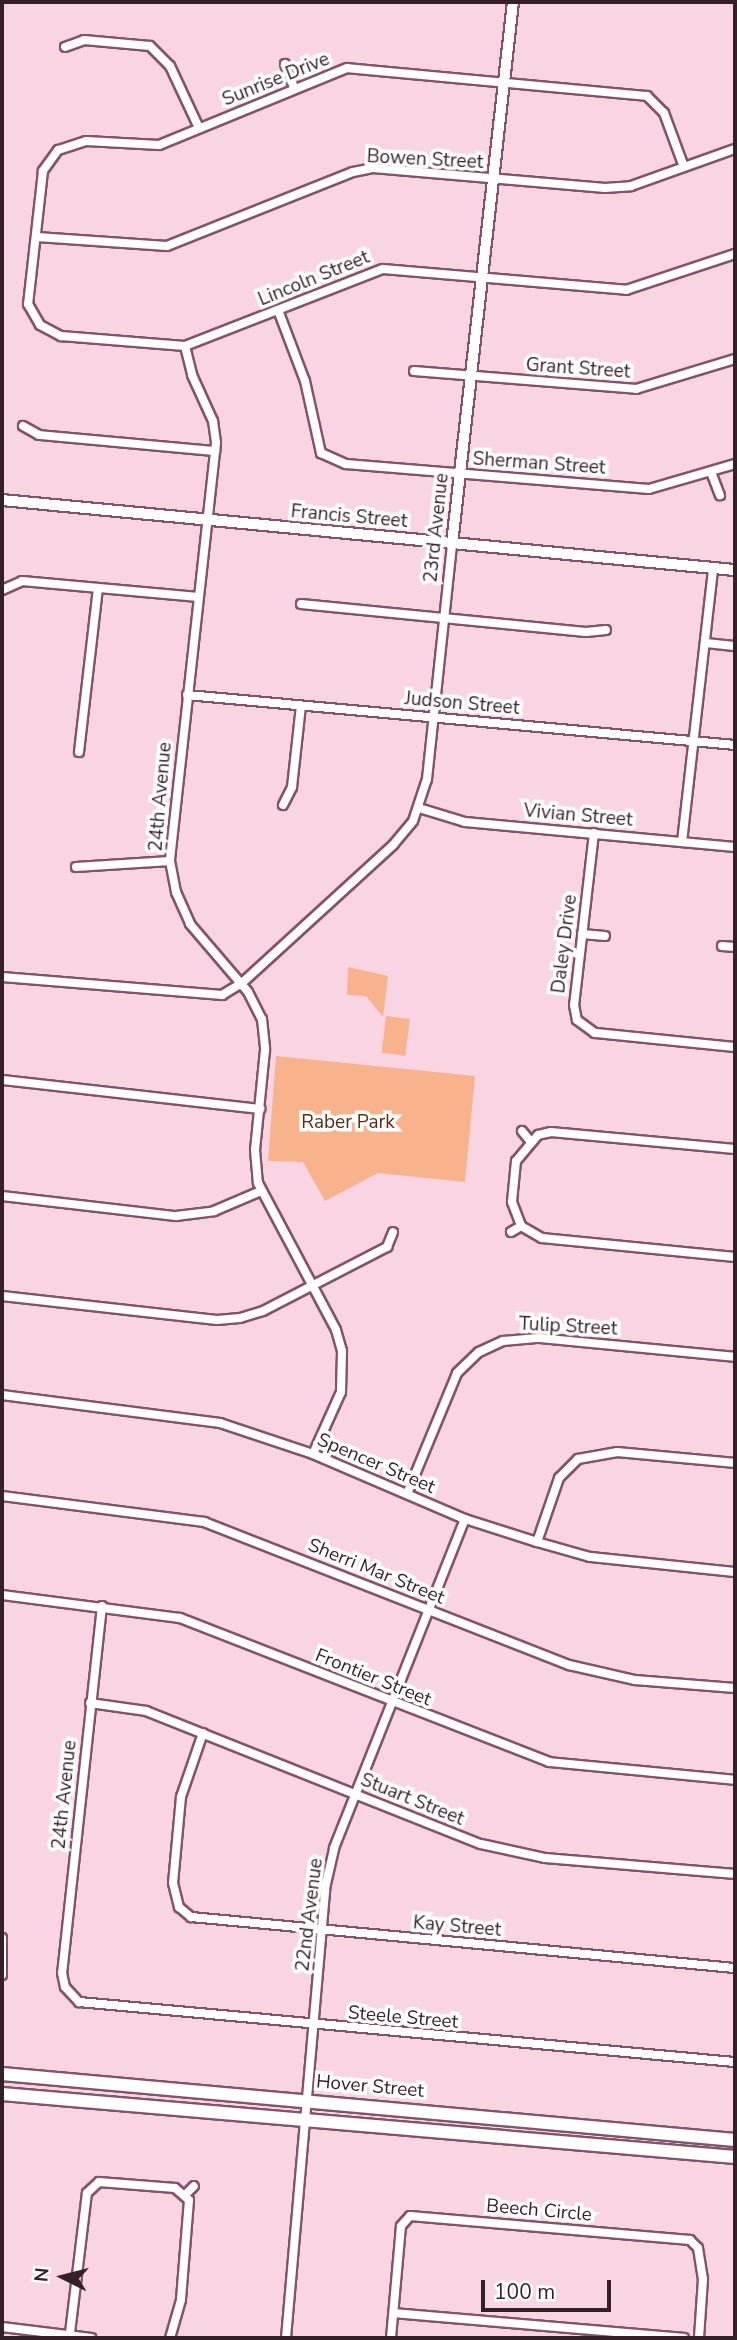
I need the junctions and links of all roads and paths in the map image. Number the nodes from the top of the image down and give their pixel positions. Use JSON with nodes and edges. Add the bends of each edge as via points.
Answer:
{"nodes":[{"id":1,"x":513,"y":2,"type":"edge"},
{"id":2,"x":65,"y":47,"type":"dead end"},
{"id":3,"x":285,"y":64,"type":"dead end"},
{"id":4,"x":504,"y":81,"type":"junction"},
{"id":5,"x":294,"y":86,"type":"junction"},
{"id":6,"x":199,"y":128,"type":"junction"},
{"id":7,"x":735,"y":149,"type":"edge"},
{"id":8,"x":684,"y":167,"type":"junction"},
{"id":9,"x":493,"y":180,"type":"junction"},
{"id":10,"x":37,"y":237,"type":"junction"},
{"id":11,"x":735,"y":254,"type":"edge"},
{"id":12,"x":482,"y":278,"type":"junction"},
{"id":13,"x":278,"y":310,"type":"junction"},
{"id":14,"x":185,"y":346,"type":"junction"},
{"id":15,"x":735,"y":359,"type":"edge"},
{"id":16,"x":414,"y":371,"type":"dead end"},
{"id":17,"x":471,"y":376,"type":"junction"},
{"id":18,"x":23,"y":426,"type":"dead end"},
{"id":19,"x":215,"y":451,"type":"junction"},
{"id":20,"x":735,"y":464,"type":"edge"},
{"id":21,"x":712,"y":472,"type":"junction"},
{"id":22,"x":461,"y":474,"type":"junction"},
{"id":23,"x":719,"y":495,"type":"dead end"},
{"id":24,"x":2,"y":500,"type":"edge"},
{"id":25,"x":206,"y":522,"type":"junction"},
{"id":26,"x":453,"y":544,"type":"junction"},
{"id":27,"x":713,"y":568,"type":"junction"},
{"id":28,"x":735,"y":570,"type":"edge"},
{"id":29,"x":3,"y":586,"type":"edge"},
{"id":30,"x":98,"y":588,"type":"junction"},
{"id":31,"x":198,"y":597,"type":"junction"},
{"id":32,"x":301,"y":604,"type":"dead end"},
{"id":33,"x":444,"y":620,"type":"junction"},
{"id":34,"x":606,"y":630,"type":"dead end"},
{"id":35,"x":705,"y":643,"type":"junction"},
{"id":36,"x":735,"y":646,"type":"edge"},
{"id":37,"x":187,"y":695,"type":"junction"},
{"id":38,"x":301,"y":705,"type":"junction"},
{"id":39,"x":433,"y":718,"type":"junction"},
{"id":40,"x":693,"y":741,"type":"junction"},
{"id":41,"x":735,"y":745,"type":"edge"},
{"id":42,"x":79,"y":752,"type":"dead end"},
{"id":43,"x":283,"y":805,"type":"dead end"},
{"id":44,"x":419,"y":808,"type":"junction"},
{"id":45,"x":594,"y":833,"type":"junction"},
{"id":46,"x":682,"y":842,"type":"junction"},
{"id":47,"x":735,"y":847,"type":"edge"},
{"id":48,"x":170,"y":861,"type":"junction"},
{"id":49,"x":76,"y":867,"type":"dead end"},
{"id":50,"x":582,"y":934,"type":"junction"},
{"id":51,"x":605,"y":936,"type":"dead end"},
{"id":52,"x":722,"y":946,"type":"dead end"},
{"id":53,"x":735,"y":947,"type":"edge"},
{"id":54,"x":2,"y":976,"type":"edge"},
{"id":55,"x":242,"y":983,"type":"junction"},
{"id":56,"x":581,"y":1026,"type":"junction"},
{"id":57,"x":571,"y":1032,"type":"dead end"},
{"id":58,"x":735,"y":1047,"type":"edge"},
{"id":59,"x":2,"y":1080,"type":"edge"},
{"id":60,"x":260,"y":1109,"type":"junction"},
{"id":61,"x":522,"y":1131,"type":"dead end"},
{"id":62,"x":530,"y":1141,"type":"junction"},
{"id":63,"x":735,"y":1149,"type":"edge"},
{"id":64,"x":261,"y":1191,"type":"junction"},
{"id":65,"x":2,"y":1196,"type":"edge"},
{"id":66,"x":521,"y":1226,"type":"junction"},
{"id":67,"x":393,"y":1232,"type":"dead end"},
{"id":68,"x":511,"y":1232,"type":"dead end"},
{"id":69,"x":735,"y":1257,"type":"edge"},
{"id":70,"x":312,"y":1285,"type":"junction"},
{"id":71,"x":2,"y":1296,"type":"edge"},
{"id":72,"x":735,"y":1357,"type":"edge"},
{"id":73,"x":2,"y":1395,"type":"edge"},
{"id":74,"x":313,"y":1454,"type":"junction"},
{"id":75,"x":735,"y":1463,"type":"edge"},
{"id":76,"x":407,"y":1494,"type":"junction"},
{"id":77,"x":2,"y":1496,"type":"edge"},
{"id":78,"x":465,"y":1519,"type":"junction"},
{"id":79,"x":537,"y":1542,"type":"junction"},
{"id":80,"x":735,"y":1572,"type":"edge"},
{"id":81,"x":2,"y":1595,"type":"edge"},
{"id":82,"x":102,"y":1606,"type":"junction"},
{"id":83,"x":429,"y":1610,"type":"junction"},
{"id":84,"x":735,"y":1688,"type":"edge"},
{"id":85,"x":90,"y":1703,"type":"junction"},
{"id":86,"x":392,"y":1703,"type":"junction"},
{"id":87,"x":202,"y":1733,"type":"junction"},
{"id":88,"x":735,"y":1780,"type":"edge"},
{"id":89,"x":355,"y":1795,"type":"junction"},
{"id":90,"x":735,"y":1874,"type":"edge"},
{"id":91,"x":322,"y":1931,"type":"junction"},
{"id":92,"x":2,"y":1938,"type":"edge"},
{"id":93,"x":735,"y":1968,"type":"edge"},
{"id":94,"x":2,"y":1975,"type":"edge"},
{"id":95,"x":66,"y":1994,"type":"joint"},
{"id":96,"x":314,"y":2025,"type":"junction"},
{"id":97,"x":735,"y":2063,"type":"edge"},
{"id":98,"x":2,"y":2074,"type":"edge"},
{"id":99,"x":2,"y":2094,"type":"edge"},
{"id":100,"x":306,"y":2101,"type":"junction"},
{"id":101,"x":304,"y":2120,"type":"junction"},
{"id":102,"x":735,"y":2140,"type":"edge"},
{"id":103,"x":735,"y":2157,"type":"edge"},
{"id":104,"x":194,"y":2186,"type":"dead end"},
{"id":105,"x":186,"y":2194,"type":"junction"},
{"id":106,"x":394,"y":2313,"type":"junction"},
{"id":107,"x":2,"y":2327,"type":"edge"},
{"id":108,"x":70,"y":2333,"type":"junction"},
{"id":109,"x":91,"y":2338,"type":"edge"},
{"id":110,"x":170,"y":2338,"type":"edge"},
{"id":111,"x":286,"y":2338,"type":"edge"},
{"id":112,"x":391,"y":2338,"type":"edge"},
{"id":113,"x":684,"y":2338,"type":"edge"},
{"id":114,"x":699,"y":2338,"type":"edge"}],
"edges":[{"from":1,"to":4,"type":"street","name":"23rd Avenue"},
{"from":2,"to":6,"type":"street","via":[[84,40],[150,46],[170,66]]},
{"from":3,"to":5,"type":"street"},
{"from":4,"to":5,"type":"street","name":"Sunrise Drive","via":[[347,68]]},
{"from":4,"to":8,"type":"street","name":"Sunrise Drive","via":[[637,93],[654,99]]},
{"from":4,"to":9,"type":"street","name":"23rd Avenue"},
{"from":5,"to":6,"type":"street","name":"Sunrise Drive"},
{"from":6,"to":10,"type":"street","name":"Sunrise Drive","via":[[144,148],[86,141],[58,150],[43,171]]},
{"from":7,"to":8,"type":"street","name":"Bowen Street"},
{"from":8,"to":9,"type":"street","name":"Bowen Street","via":[[631,186],[605,188]]},
{"from":9,"to":10,"type":"street","name":"Bowen Street","via":[[373,169],[353,172],[167,246]]},
{"from":9,"to":12,"type":"street","name":"23rd Avenue"},
{"from":10,"to":14,"type":"street","name":"Lincoln Street","via":[[28,304],[40,325],[61,336]]},
{"from":11,"to":12,"type":"street","name":"Lincoln Street","via":[[626,290]]},
{"from":12,"to":13,"type":"street","name":"Lincoln Street","via":[[383,269]]},
{"from":12,"to":17,"type":"street","name":"23rd Avenue"},
{"from":13,"to":14,"type":"street","name":"Lincoln Street"},
{"from":13,"to":22,"type":"street","name":"Sherman Street","via":[[305,381],[321,453],[346,464]]},
{"from":14,"to":19,"type":"street","name":"24th Avenue","via":[[192,375],[214,421]]},
{"from":15,"to":17,"type":"street","name":"Grant Street","via":[[636,389]]},
{"from":16,"to":17,"type":"street","name":"Grant Street"},
{"from":17,"to":22,"type":"street","name":"23rd Avenue"},
{"from":18,"to":19,"type":"street","via":[[38,435]]},
{"from":19,"to":25,"type":"street","name":"24th Avenue"},
{"from":20,"to":21,"type":"street","name":"Sherman Street"},
{"from":21,"to":22,"type":"street","name":"Sherman Street","via":[[649,489]]},
{"from":21,"to":23,"type":"street"},
{"from":22,"to":26,"type":"street","name":"23rd Avenue"},
{"from":24,"to":25,"type":"street","name":"Francis Street"},
{"from":25,"to":26,"type":"street","name":"Francis Street"},
{"from":25,"to":31,"type":"street","name":"24th Avenue"},
{"from":26,"to":27,"type":"street","name":"Francis Street"},
{"from":26,"to":33,"type":"street","name":"23rd Avenue"},
{"from":27,"to":28,"type":"street","name":"Francis Street"},
{"from":27,"to":35,"type":"street"},
{"from":29,"to":30,"type":"street","via":[[22,581]]},
{"from":30,"to":31,"type":"street"},
{"from":30,"to":42,"type":"street"},
{"from":31,"to":37,"type":"street","name":"24th Avenue"},
{"from":32,"to":33,"type":"street"},
{"from":33,"to":34,"type":"street"},
{"from":33,"to":39,"type":"street","name":"23rd Avenue"},
{"from":35,"to":36,"type":"street"},
{"from":35,"to":40,"type":"street"},
{"from":37,"to":38,"type":"street","name":"Judson Street"},
{"from":37,"to":48,"type":"street","name":"24th Avenue"},
{"from":38,"to":39,"type":"street","name":"Judson Street"},
{"from":38,"to":43,"type":"street","via":[[292,787]]},
{"from":39,"to":40,"type":"street","name":"Judson Street"},
{"from":39,"to":44,"type":"street","name":"23rd Avenue"},
{"from":40,"to":41,"type":"street","name":"Judson Street"},
{"from":40,"to":46,"type":"street"},
{"from":44,"to":45,"type":"street","name":"Vivian Street","via":[[465,822]]},
{"from":44,"to":55,"type":"street","name":"23rd Avenue","via":[[393,845]]},
{"from":45,"to":46,"type":"street","name":"Vivian Street"},
{"from":45,"to":50,"type":"street","name":"Daley Drive"},
{"from":46,"to":47,"type":"street","name":"Vivian Street"},
{"from":48,"to":49,"type":"street"},
{"from":48,"to":55,"type":"street","name":"24th Avenue","via":[[176,892],[190,924]]},
{"from":50,"to":51,"type":"street"},
{"from":50,"to":56,"type":"street","name":"Daley Drive","via":[[574,1005]]},
{"from":52,"to":53,"type":"street"},
{"from":54,"to":55,"type":"street","via":[[202,996],[222,995]]},
{"from":55,"to":60,"type":"street","name":"24th Avenue","via":[[257,1006],[265,1035]]},
{"from":56,"to":57,"type":"street"},
{"from":56,"to":58,"type":"street","via":[[594,1033]]},
{"from":59,"to":60,"type":"street"},
{"from":60,"to":64,"type":"street","name":"24th Avenue","via":[[255,1168]]},
{"from":61,"to":62,"type":"street"},
{"from":62,"to":63,"type":"street","via":[[551,1132]]},
{"from":62,"to":66,"type":"street","via":[[516,1161],[513,1181],[512,1202]]},
{"from":64,"to":65,"type":"street","via":[[214,1211],[176,1216]]},
{"from":64,"to":70,"type":"street","name":"24th Avenue"},
{"from":66,"to":68,"type":"street"},
{"from":66,"to":69,"type":"street","via":[[542,1238]]},
{"from":67,"to":70,"type":"street","via":[[387,1247]]},
{"from":70,"to":71,"type":"street","via":[[263,1311],[217,1320]]},
{"from":70,"to":74,"type":"street","name":"24th Avenue","via":[[336,1330],[344,1372],[341,1392]]},
{"from":72,"to":76,"type":"street","name":"Tulip Street","via":[[539,1338],[503,1340],[479,1352],[457,1373]]},
{"from":73,"to":74,"type":"street","name":"Spencer Street","via":[[183,1415]]},
{"from":74,"to":76,"type":"street","name":"Spencer Street"},
{"from":75,"to":79,"type":"street","via":[[617,1452],[578,1459],[559,1478]]},
{"from":76,"to":78,"type":"street","name":"Spencer Street"},
{"from":77,"to":83,"type":"street","name":"Sherri Mar Street","via":[[204,1522]]},
{"from":78,"to":79,"type":"street","name":"Spencer Street"},
{"from":78,"to":83,"type":"street","name":"22nd Avenue"},
{"from":79,"to":80,"type":"street","name":"Spencer Street","via":[[602,1558]]},
{"from":81,"to":82,"type":"street","name":"Frontier Street"},
{"from":82,"to":85,"type":"street","name":"24th Avenue"},
{"from":82,"to":86,"type":"street","name":"Frontier Street","via":[[180,1618]]},
{"from":83,"to":84,"type":"street","name":"Sherri Mar Street","via":[[569,1665],[607,1675]]},
{"from":83,"to":86,"type":"street","name":"22nd Avenue"},
{"from":85,"to":87,"type":"street","name":"Stuart Street","via":[[146,1711]]},
{"from":85,"to":95,"type":"street","name":"24th Avenue","via":[[62,1973]]},
{"from":86,"to":88,"type":"street","name":"Frontier Street","via":[[549,1762]]},
{"from":86,"to":89,"type":"street","name":"22nd Avenue"},
{"from":87,"to":89,"type":"street","name":"Stuart Street"},
{"from":87,"to":91,"type":"street","name":"Kay Street","via":[[181,1797],[176,1909],[201,1920]]},
{"from":89,"to":90,"type":"street","name":"Stuart Street","via":[[513,1853]]},
{"from":89,"to":91,"type":"street","name":"22nd Avenue","via":[[334,1848]]},
{"from":91,"to":93,"type":"street","name":"Kay Street"},
{"from":91,"to":96,"type":"street","name":"22nd Avenue"},
{"from":92,"to":94,"type":"street"},
{"from":95,"to":96,"type":"street","name":"Steele Street","via":[[85,2004]]},
{"from":96,"to":97,"type":"street","name":"Steele Street"},
{"from":96,"to":100,"type":"street","name":"22nd Avenue"},
{"from":98,"to":100,"type":"main road","name":"Hover Street"},
{"from":99,"to":101,"type":"main road","name":"Hover Street"},
{"from":100,"to":101,"type":"street","name":"22nd Avenue"},
{"from":100,"to":102,"type":"main road","name":"Hover Street"},
{"from":101,"to":103,"type":"main road","name":"Hover Street"},
{"from":101,"to":111,"type":"street","name":"22nd Avenue"},
{"from":104,"to":105,"type":"street"},
{"from":105,"to":108,"type":"street","via":[[175,2188],[90,2180]]},
{"from":105,"to":110,"type":"street","via":[[181,2300]]},
{"from":106,"to":112,"type":"street","name":"Beech Circle"},
{"from":106,"to":113,"type":"street"},
{"from":106,"to":114,"type":"street","name":"Beech Circle","via":[[401,2226],[410,2216],[690,2240],[698,2248],[703,2279]]},
{"from":107,"to":108,"type":"street"},
{"from":108,"to":109,"type":"street"}]}
